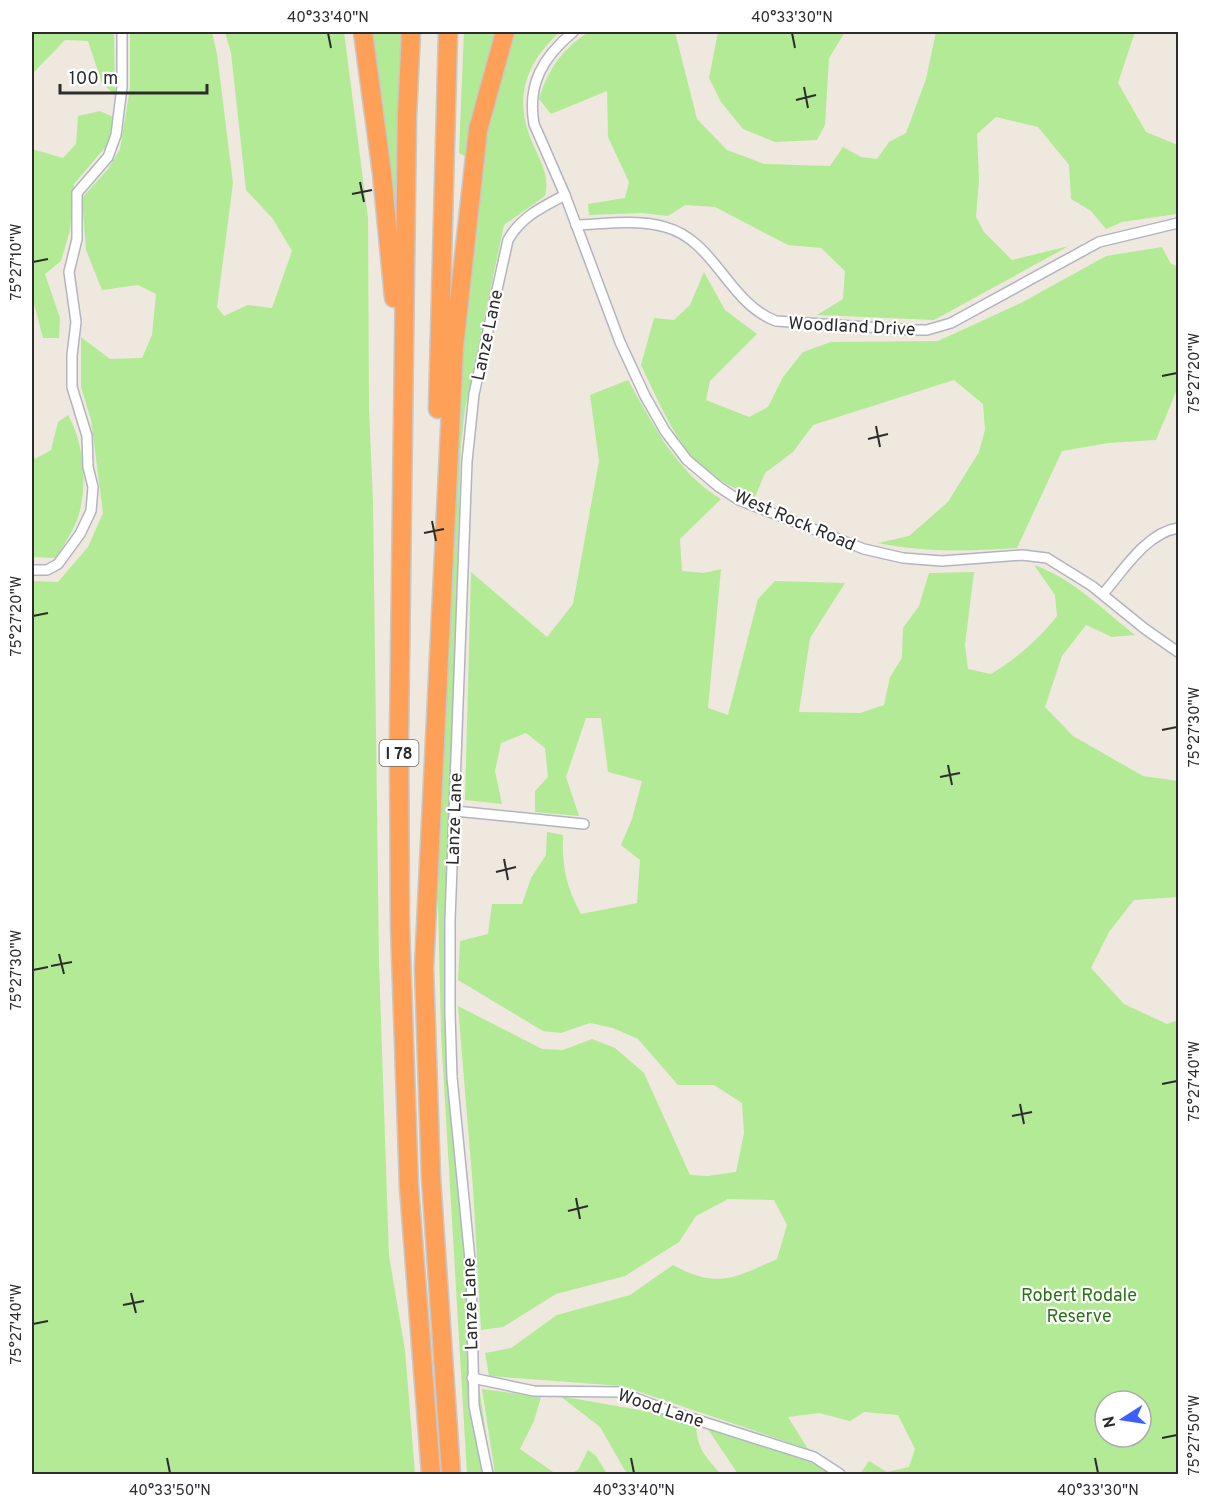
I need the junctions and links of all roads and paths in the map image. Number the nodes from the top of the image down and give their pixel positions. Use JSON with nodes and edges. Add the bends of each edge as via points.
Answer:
{"nodes":[{"id":1,"x":122,"y":32,"type":"edge"},
{"id":2,"x":363,"y":32,"type":"edge"},
{"id":3,"x":411,"y":32,"type":"edge"},
{"id":4,"x":448,"y":32,"type":"edge"},
{"id":5,"x":505,"y":32,"type":"edge"},
{"id":6,"x":573,"y":32,"type":"edge"},
{"id":7,"x":565,"y":195,"type":"junction"},
{"id":8,"x":1179,"y":223,"type":"edge"},
{"id":9,"x":576,"y":225,"type":"junction"},
{"id":10,"x":1179,"y":528,"type":"edge"},
{"id":11,"x":32,"y":570,"type":"edge"},
{"id":12,"x":1102,"y":594,"type":"junction"},
{"id":13,"x":1179,"y":652,"type":"edge"},
{"id":14,"x":399,"y":736,"type":"junction"},
{"id":15,"x":432,"y":777,"type":"junction"},
{"id":16,"x":454,"y":811,"type":"junction"},
{"id":17,"x":584,"y":824,"type":"dead end"},
{"id":18,"x":472,"y":1378,"type":"junction"},
{"id":19,"x":431,"y":1474,"type":"edge"},
{"id":20,"x":452,"y":1474,"type":"edge"},
{"id":21,"x":488,"y":1474,"type":"edge"},
{"id":22,"x":840,"y":1474,"type":"edge"}],
"edges":[{"from":1,"to":11,"type":"street","via":[[122,87],[116,135],[108,157],[77,194],[76,238],[69,272],[76,322],[72,387],[87,436],[93,487],[91,511],[58,564],[47,570]]},
{"from":2,"to":14,"type":"highway","via":[[388,228],[396,337]]},
{"from":3,"to":14,"type":"highway","number":"I 78"},
{"from":4,"to":15,"type":"highway","number":"I 78","via":[[442,171]]},
{"from":5,"to":15,"type":"highway","via":[[478,130],[454,347]]},
{"from":6,"to":7,"type":"street","name":"West Rock Road","via":[[545,60],[532,99],[539,138]]},
{"from":7,"to":9,"type":"street","name":"West Rock Road"},
{"from":7,"to":16,"type":"street","name":"Lanze Lane","via":[[529,215],[508,240],[474,394],[466,461]]},
{"from":8,"to":9,"type":"street","name":"Woodland Drive","via":[[1100,242],[951,323],[927,330],[776,321],[745,303],[697,245],[679,232],[649,224]]},
{"from":9,"to":12,"type":"street","name":"West Rock Road","via":[[645,396],[675,446],[719,488],[755,507],[879,553],[942,561],[1034,555],[1059,563]]},
{"from":10,"to":12,"type":"street","via":[[1151,540]]},
{"from":12,"to":13,"type":"street","name":"West Rock Road"},
{"from":14,"to":19,"type":"highway","number":"I 78","via":[[400,926],[409,1187]]},
{"from":15,"to":20,"type":"highway","number":"I 78","via":[[425,991],[431,1178]]},
{"from":16,"to":17,"type":"street"},
{"from":16,"to":18,"type":"street","name":"Lanze Lane","via":[[450,1014],[453,1089],[471,1270]]},
{"from":18,"to":21,"type":"street","name":"Lanze Lane"},
{"from":18,"to":22,"type":"street","name":"Wood Lane","via":[[534,1391],[620,1392],[814,1456]]}]}
